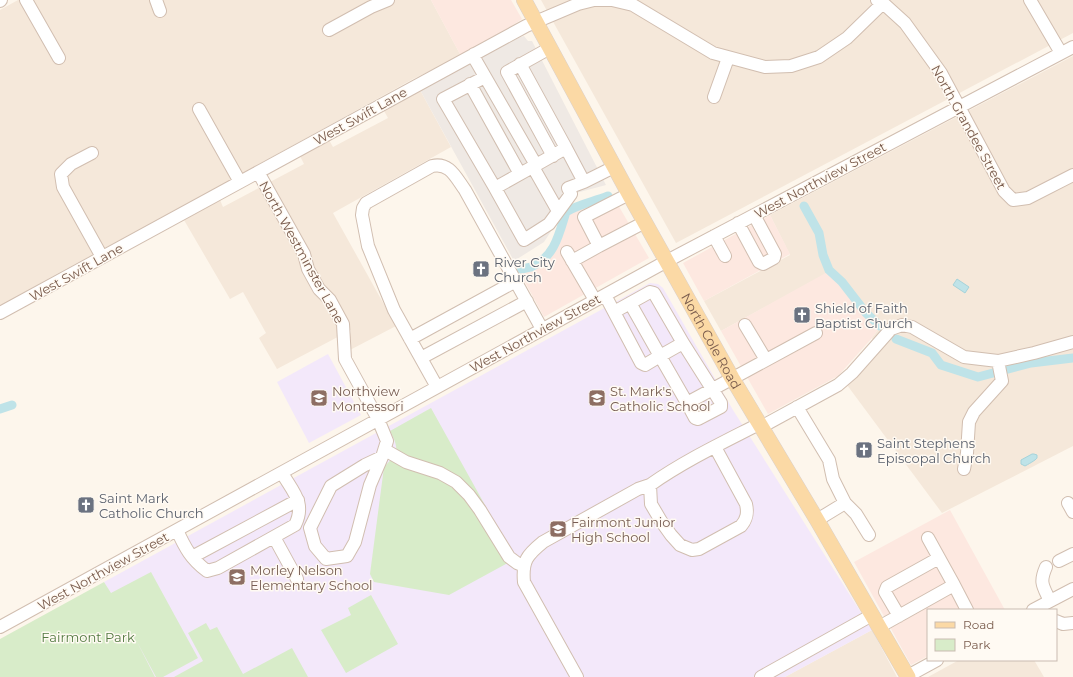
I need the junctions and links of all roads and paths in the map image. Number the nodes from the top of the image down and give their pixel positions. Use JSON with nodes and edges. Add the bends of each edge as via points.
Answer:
{"nodes":[{"id":1,"x":26,"y":0,"type":"edge"},
{"id":2,"x":388,"y":0,"type":"edge"},
{"id":3,"x":524,"y":0,"type":"edge"},
{"id":4,"x":1030,"y":0,"type":"edge"},
{"id":5,"x":880,"y":2,"type":"edge"},
{"id":6,"x":536,"y":22,"type":"junction"},
{"id":7,"x":328,"y":30,"type":"dead end"},
{"id":8,"x":1073,"y":47,"type":"edge"},
{"id":9,"x":550,"y":48,"type":"junction"},
{"id":10,"x":1061,"y":53,"type":"junction"},
{"id":11,"x":474,"y":54,"type":"junction"},
{"id":12,"x":59,"y":58,"type":"dead end"},
{"id":13,"x":728,"y":58,"type":"junction"},
{"id":14,"x":520,"y":64,"type":"junction"},
{"id":15,"x":485,"y":77,"type":"junction"},
{"id":16,"x":470,"y":84,"type":"junction"},
{"id":17,"x":714,"y":97,"type":"dead end"},
{"id":18,"x":959,"y":107,"type":"junction"},
{"id":19,"x":199,"y":109,"type":"dead end"},
{"id":20,"x":566,"y":148,"type":"junction"},
{"id":21,"x":92,"y":153,"type":"dead end"},
{"id":22,"x":553,"y":156,"type":"junction"},
{"id":23,"x":534,"y":166,"type":"junction"},
{"id":24,"x":614,"y":167,"type":"junction"},
{"id":25,"x":258,"y":172,"type":"junction"},
{"id":26,"x":520,"y":174,"type":"junction"},
{"id":27,"x":1073,"y":175,"type":"edge"},
{"id":28,"x":240,"y":182,"type":"junction"},
{"id":29,"x":584,"y":182,"type":"junction"},
{"id":30,"x":495,"y":188,"type":"junction"},
{"id":31,"x":629,"y":194,"type":"junction"},
{"id":32,"x":558,"y":211,"type":"junction"},
{"id":33,"x":754,"y":215,"type":"junction"},
{"id":34,"x":645,"y":222,"type":"junction"},
{"id":35,"x":738,"y":223,"type":"junction"},
{"id":36,"x":714,"y":236,"type":"junction"},
{"id":37,"x":599,"y":246,"type":"junction"},
{"id":38,"x":725,"y":256,"type":"dead end"},
{"id":39,"x":102,"y":257,"type":"junction"},
{"id":40,"x":666,"y":261,"type":"junction"},
{"id":41,"x":516,"y":281,"type":"junction"},
{"id":42,"x":600,"y":297,"type":"junction"},
{"id":43,"x":527,"y":301,"type":"junction"},
{"id":44,"x":630,"y":303,"type":"junction"},
{"id":45,"x":614,"y":312,"type":"junction"},
{"id":46,"x":0,"y":313,"type":"edge"},
{"id":47,"x":745,"y":325,"type":"dead end"},
{"id":48,"x":542,"y":329,"type":"junction"},
{"id":49,"x":816,"y":333,"type":"dead end"},
{"id":50,"x":410,"y":340,"type":"junction"},
{"id":51,"x":1073,"y":342,"type":"edge"},
{"id":52,"x":683,"y":343,"type":"junction"},
{"id":53,"x":660,"y":356,"type":"junction"},
{"id":54,"x":421,"y":358,"type":"junction"},
{"id":55,"x":766,"y":360,"type":"junction"},
{"id":56,"x":998,"y":361,"type":"junction"},
{"id":57,"x":732,"y":378,"type":"junction"},
{"id":58,"x":437,"y":387,"type":"junction"},
{"id":59,"x":712,"y":390,"type":"junction"},
{"id":60,"x":687,"y":403,"type":"junction"},
{"id":61,"x":797,"y":407,"type":"junction"},
{"id":62,"x":378,"y":419,"type":"junction"},
{"id":63,"x":760,"y":426,"type":"junction"},
{"id":64,"x":715,"y":447,"type":"junction"},
{"id":65,"x":384,"y":454,"type":"junction"},
{"id":66,"x":964,"y":469,"type":"dead end"},
{"id":67,"x":282,"y":473,"type":"junction"},
{"id":68,"x":650,"y":485,"type":"junction"},
{"id":69,"x":298,"y":500,"type":"junction"},
{"id":70,"x":846,"y":503,"type":"junction"},
{"id":71,"x":817,"y":520,"type":"junction"},
{"id":72,"x":177,"y":530,"type":"junction"},
{"id":73,"x":869,"y":535,"type":"dead end"},
{"id":74,"x":274,"y":537,"type":"junction"},
{"id":75,"x":928,"y":538,"type":"dead end"},
{"id":76,"x":1073,"y":554,"type":"edge"},
{"id":77,"x":192,"y":558,"type":"junction"},
{"id":78,"x":939,"y":558,"type":"junction"},
{"id":79,"x":1059,"y":561,"type":"dead end"},
{"id":80,"x":524,"y":566,"type":"junction"},
{"id":81,"x":1046,"y":567,"type":"dead end"},
{"id":82,"x":296,"y":579,"type":"dead end"},
{"id":83,"x":954,"y":586,"type":"junction"},
{"id":84,"x":1073,"y":589,"type":"edge"},
{"id":85,"x":1043,"y":606,"type":"edge"},
{"id":86,"x":966,"y":609,"type":"edge"},
{"id":87,"x":899,"y":616,"type":"junction"},
{"id":88,"x":876,"y":621,"type":"junction"},
{"id":89,"x":1057,"y":621,"type":"edge"},
{"id":90,"x":1073,"y":623,"type":"edge"},
{"id":91,"x":0,"y":627,"type":"edge"},
{"id":92,"x":935,"y":661,"type":"edge"},
{"id":93,"x":577,"y":677,"type":"edge"},
{"id":94,"x":761,"y":677,"type":"edge"},
{"id":95,"x":907,"y":677,"type":"edge"}],
"edges":[{"from":1,"to":12,"type":"street"},
{"from":2,"to":7,"type":"street"},
{"from":3,"to":6,"type":"main road","name":"North Cole Road"},
{"from":4,"to":10,"type":"street"},
{"from":5,"to":13,"type":"street","name":"West Swift Lane","via":[[847,38],[819,57],[791,66],[765,67]]},
{"from":5,"to":18,"type":"street","name":"North Grandee Street","via":[[905,23],[941,73]]},
{"from":6,"to":9,"type":"main road","name":"North Cole Road"},
{"from":6,"to":11,"type":"street","name":"West Swift Lane"},
{"from":6,"to":13,"type":"street","name":"West Swift Lane","via":[[578,4],[594,0],[612,0],[633,5],[713,53]]},
{"from":8,"to":10,"type":"street","name":"West Northview Street"},
{"from":9,"to":14,"type":"street"},
{"from":9,"to":24,"type":"main road","name":"North Cole Road"},
{"from":10,"to":18,"type":"street","name":"West Northview Street"},
{"from":11,"to":15,"type":"street"},
{"from":11,"to":25,"type":"street","name":"West Swift Lane"},
{"from":13,"to":17,"type":"street"},
{"from":14,"to":20,"type":"street"},
{"from":14,"to":22,"type":"street","via":[[507,72]]},
{"from":15,"to":16,"type":"street"},
{"from":15,"to":23,"type":"street"},
{"from":16,"to":26,"type":"street"},
{"from":16,"to":30,"type":"street","via":[[443,99]]},
{"from":18,"to":27,"type":"street","name":"North Grandee Street","via":[[1004,191],[1013,200],[1028,198]]},
{"from":18,"to":33,"type":"street","name":"West Northview Street"},
{"from":19,"to":28,"type":"street"},
{"from":20,"to":22,"type":"street"},
{"from":20,"to":29,"type":"street"},
{"from":21,"to":39,"type":"street","via":[[70,164],[61,174],[63,187]]},
{"from":22,"to":23,"type":"street"},
{"from":23,"to":26,"type":"street"},
{"from":23,"to":32,"type":"street"},
{"from":24,"to":29,"type":"street"},
{"from":24,"to":31,"type":"main road","name":"North Cole Road"},
{"from":25,"to":28,"type":"street","name":"West Swift Lane"},
{"from":25,"to":62,"type":"street","name":"North Westminster Lane","via":[[304,254],[308,269],[319,289],[330,300],[343,324],[345,359]]},
{"from":26,"to":30,"type":"street"},
{"from":28,"to":39,"type":"street","name":"West Swift Lane"},
{"from":29,"to":32,"type":"street","via":[[568,188],[571,194]]},
{"from":30,"to":32,"type":"street","via":[[524,240],[549,224]]},
{"from":31,"to":34,"type":"main road","name":"North Cole Road"},
{"from":31,"to":37,"type":"street","via":[[584,217]]},
{"from":33,"to":35,"type":"street","name":"West Northview Street"},
{"from":33,"to":35,"type":"street","via":[[775,254],[774,258],[763,264],[759,262]]},
{"from":34,"to":37,"type":"street"},
{"from":34,"to":40,"type":"main road","name":"North Cole Road"},
{"from":35,"to":36,"type":"street","name":"West Northview Street"},
{"from":36,"to":38,"type":"street"},
{"from":36,"to":40,"type":"street","name":"West Northview Street"},
{"from":37,"to":42,"type":"street","via":[[570,257]]},
{"from":39,"to":46,"type":"street","name":"West Swift Lane"},
{"from":40,"to":42,"type":"street","name":"West Northview Street"},
{"from":40,"to":57,"type":"main road","name":"North Cole Road"},
{"from":41,"to":43,"type":"street"},
{"from":41,"to":50,"type":"street"},
{"from":41,"to":50,"type":"street","via":[[469,197],[450,169],[439,164],[406,180],[366,203],[362,215],[368,246],[394,310]]},
{"from":42,"to":45,"type":"street"},
{"from":42,"to":48,"type":"street","name":"West Northview Street"},
{"from":43,"to":48,"type":"street"},
{"from":43,"to":54,"type":"street"},
{"from":44,"to":45,"type":"street"},
{"from":44,"to":52,"type":"street","via":[[650,292],[654,293]]},
{"from":44,"to":53,"type":"street"},
{"from":45,"to":53,"type":"street","via":[[641,363],[645,364]]},
{"from":47,"to":55,"type":"street"},
{"from":48,"to":58,"type":"street","name":"West Northview Street"},
{"from":49,"to":55,"type":"street"},
{"from":50,"to":54,"type":"street"},
{"from":51,"to":56,"type":"street"},
{"from":52,"to":53,"type":"street"},
{"from":52,"to":59,"type":"street"},
{"from":53,"to":60,"type":"street"},
{"from":54,"to":58,"type":"street"},
{"from":55,"to":57,"type":"street"},
{"from":56,"to":61,"type":"street","via":[[964,357],[912,327],[902,325],[891,329],[838,385]]},
{"from":56,"to":66,"type":"street","via":[[1002,381],[974,412],[969,422]]},
{"from":57,"to":59,"type":"street"},
{"from":57,"to":63,"type":"main road","name":"North Cole Road"},
{"from":58,"to":62,"type":"street","name":"West Northview Street"},
{"from":59,"to":60,"type":"street"},
{"from":59,"to":60,"type":"street","via":[[721,407],[704,416],[695,418]]},
{"from":61,"to":63,"type":"street"},
{"from":61,"to":70,"type":"street","via":[[828,460],[833,479]]},
{"from":62,"to":65,"type":"street","name":"North Westminster Lane","via":[[387,441]]},
{"from":62,"to":67,"type":"street","name":"West Northview Street"},
{"from":63,"to":64,"type":"street"},
{"from":63,"to":71,"type":"main road","name":"North Cole Road"},
{"from":64,"to":68,"type":"street","via":[[668,472]]},
{"from":64,"to":68,"type":"street","via":[[748,510],[741,526],[700,549],[692,550],[680,545],[651,504]]},
{"from":65,"to":65,"type":"street","via":[[331,486],[310,528],[315,546],[326,559],[347,556],[355,542],[370,485]]},
{"from":65,"to":80,"type":"street","via":[[440,473],[456,482],[480,510],[509,557]]},
{"from":67,"to":69,"type":"street"},
{"from":67,"to":72,"type":"street","name":"West Northview Street"},
{"from":68,"to":80,"type":"street","via":[[638,489],[543,542],[531,551]]},
{"from":69,"to":74,"type":"street","via":[[299,515],[294,525]]},
{"from":69,"to":77,"type":"street"},
{"from":70,"to":71,"type":"street"},
{"from":70,"to":73,"type":"street"},
{"from":71,"to":88,"type":"main road","name":"North Cole Road"},
{"from":72,"to":77,"type":"street"},
{"from":72,"to":91,"type":"street","name":"West Northview Street"},
{"from":74,"to":77,"type":"street","via":[[218,568],[206,571]]},
{"from":74,"to":82,"type":"street"},
{"from":75,"to":78,"type":"street"},
{"from":76,"to":79,"type":"street"},
{"from":78,"to":83,"type":"street"},
{"from":78,"to":87,"type":"street","via":[[887,587],[886,592]]},
{"from":80,"to":93,"type":"street","via":[[524,582]]},
{"from":81,"to":85,"type":"street","via":[[1041,581]]},
{"from":83,"to":86,"type":"street"},
{"from":83,"to":87,"type":"street"},
{"from":84,"to":85,"type":"street"},
{"from":87,"to":88,"type":"street"},
{"from":88,"to":94,"type":"street"},
{"from":88,"to":95,"type":"main road","name":"North Cole Road"},
{"from":89,"to":90,"type":"street"},
{"from":92,"to":95,"type":"street"}]}
